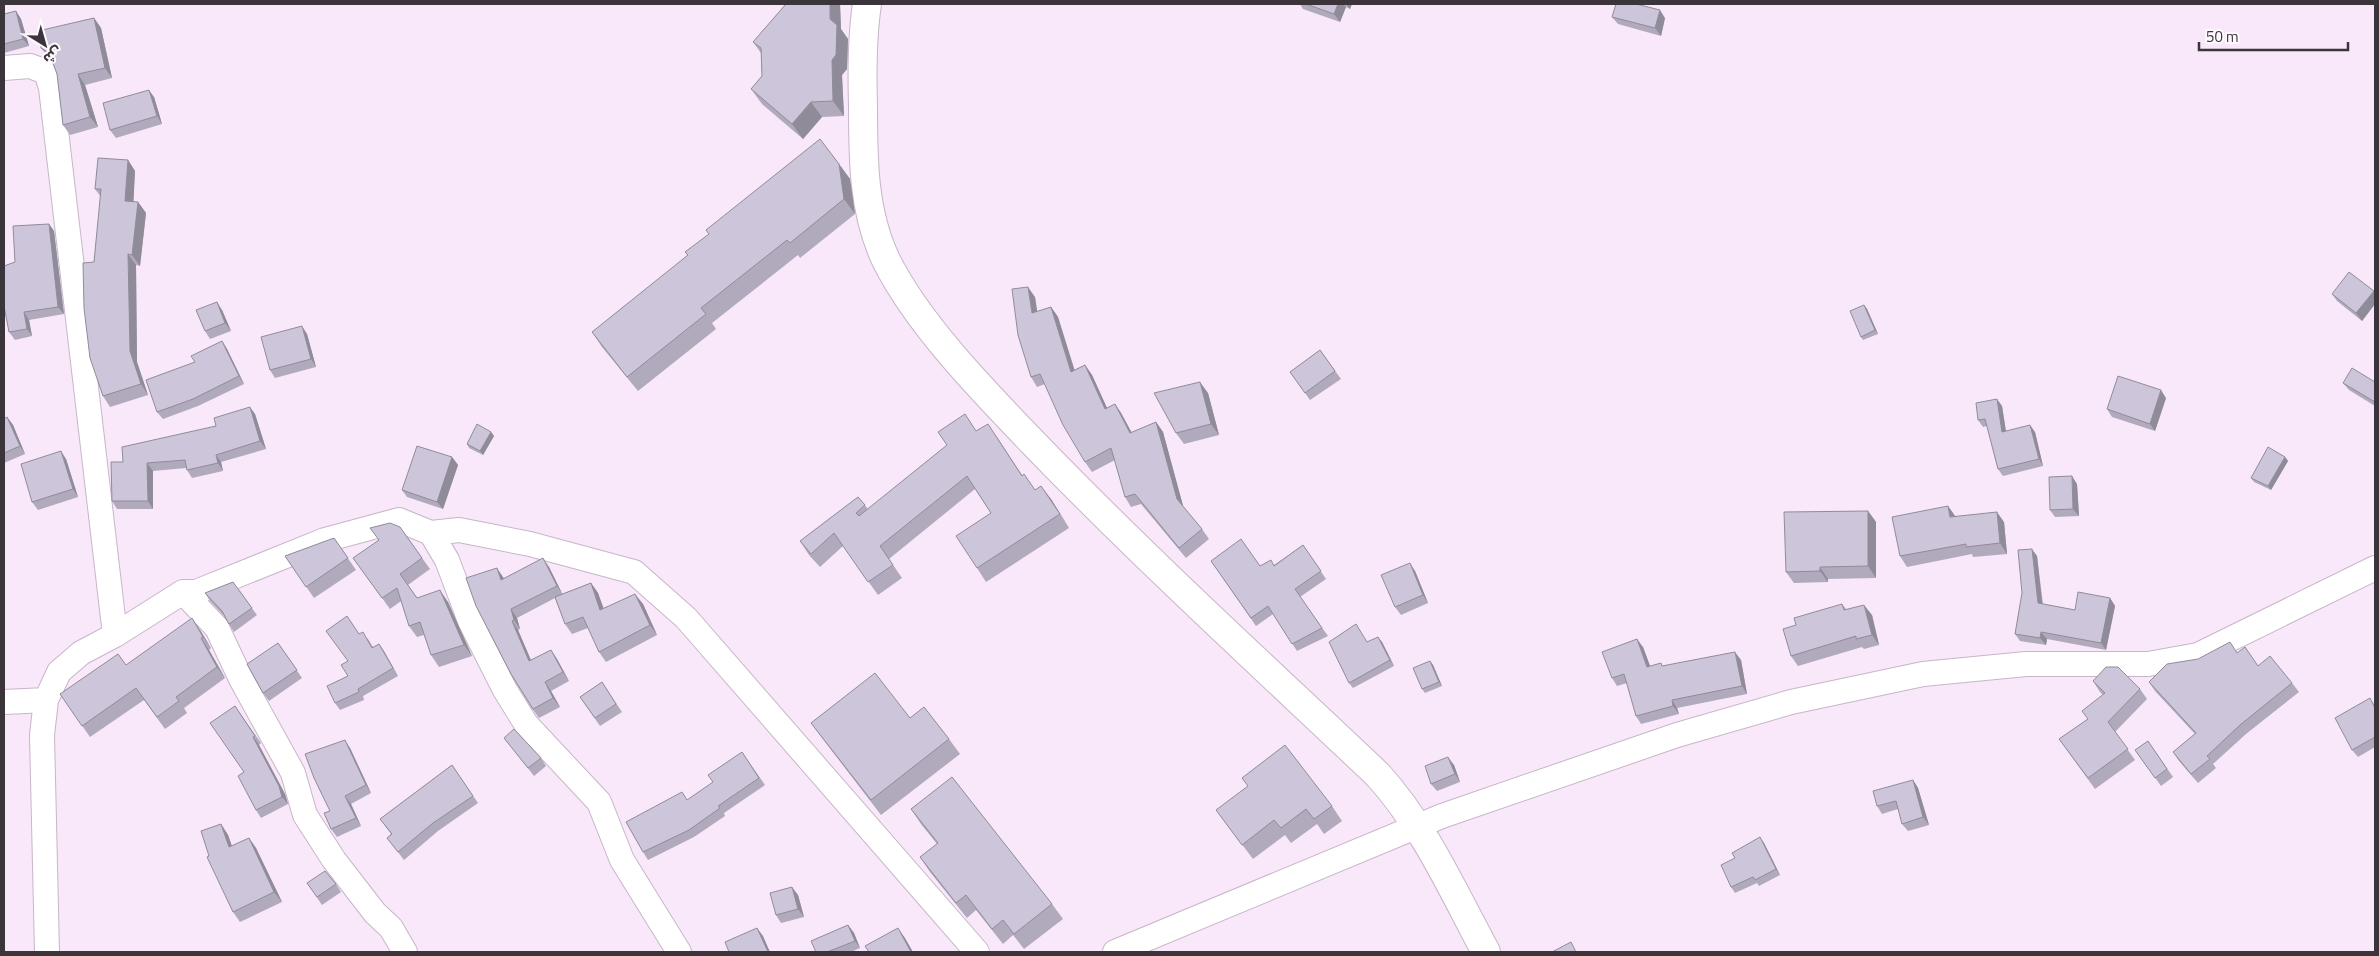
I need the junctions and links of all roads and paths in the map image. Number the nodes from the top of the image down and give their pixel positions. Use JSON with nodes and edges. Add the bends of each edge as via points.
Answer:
{"nodes":[{"id":1,"x":867,"y":4,"type":"edge"},
{"id":2,"x":4,"y":68,"type":"edge"},
{"id":3,"x":431,"y":533,"type":"junction"},
{"id":4,"x":2375,"y":568,"type":"edge"},
{"id":5,"x":183,"y":592,"type":"junction"},
{"id":6,"x":115,"y":635,"type":"junction"},
{"id":7,"x":46,"y":700,"type":"junction"},
{"id":8,"x":4,"y":702,"type":"edge"},
{"id":9,"x":1418,"y":826,"type":"junction"},
{"id":10,"x":47,"y":952,"type":"edge"},
{"id":11,"x":405,"y":952,"type":"edge"},
{"id":12,"x":678,"y":952,"type":"edge"},
{"id":13,"x":977,"y":952,"type":"edge"},
{"id":14,"x":1115,"y":952,"type":"edge"},
{"id":15,"x":1486,"y":952,"type":"edge"}],
"edges":[{"from":1,"to":9,"type":"street","via":[[862,80],[863,172],[876,232],[903,289],[929,325],[1011,420],[1090,502],[1378,775]]},
{"from":2,"to":6,"type":"street","via":[[30,66],[46,72],[51,88]]},
{"from":3,"to":5,"type":"street","via":[[399,520],[325,540],[196,592]]},
{"from":3,"to":12,"type":"street","via":[[447,560],[470,621],[505,690],[526,724],[599,802],[622,860]]},
{"from":3,"to":13,"type":"street","via":[[459,530],[530,544],[634,572],[686,618]]},
{"from":4,"to":9,"type":"street","via":[[2198,655],[2148,664],[2026,664],[1923,674],[1791,702],[1677,735]]},
{"from":5,"to":6,"type":"street"},
{"from":5,"to":11,"type":"street","via":[[217,628],[293,773],[305,815],[334,860],[375,913],[391,928]]},
{"from":6,"to":7,"type":"street","via":[[81,652],[59,672]]},
{"from":7,"to":8,"type":"street"},
{"from":7,"to":10,"type":"street","via":[[42,735]]},
{"from":9,"to":14,"type":"street"},
{"from":9,"to":15,"type":"street"}]}
